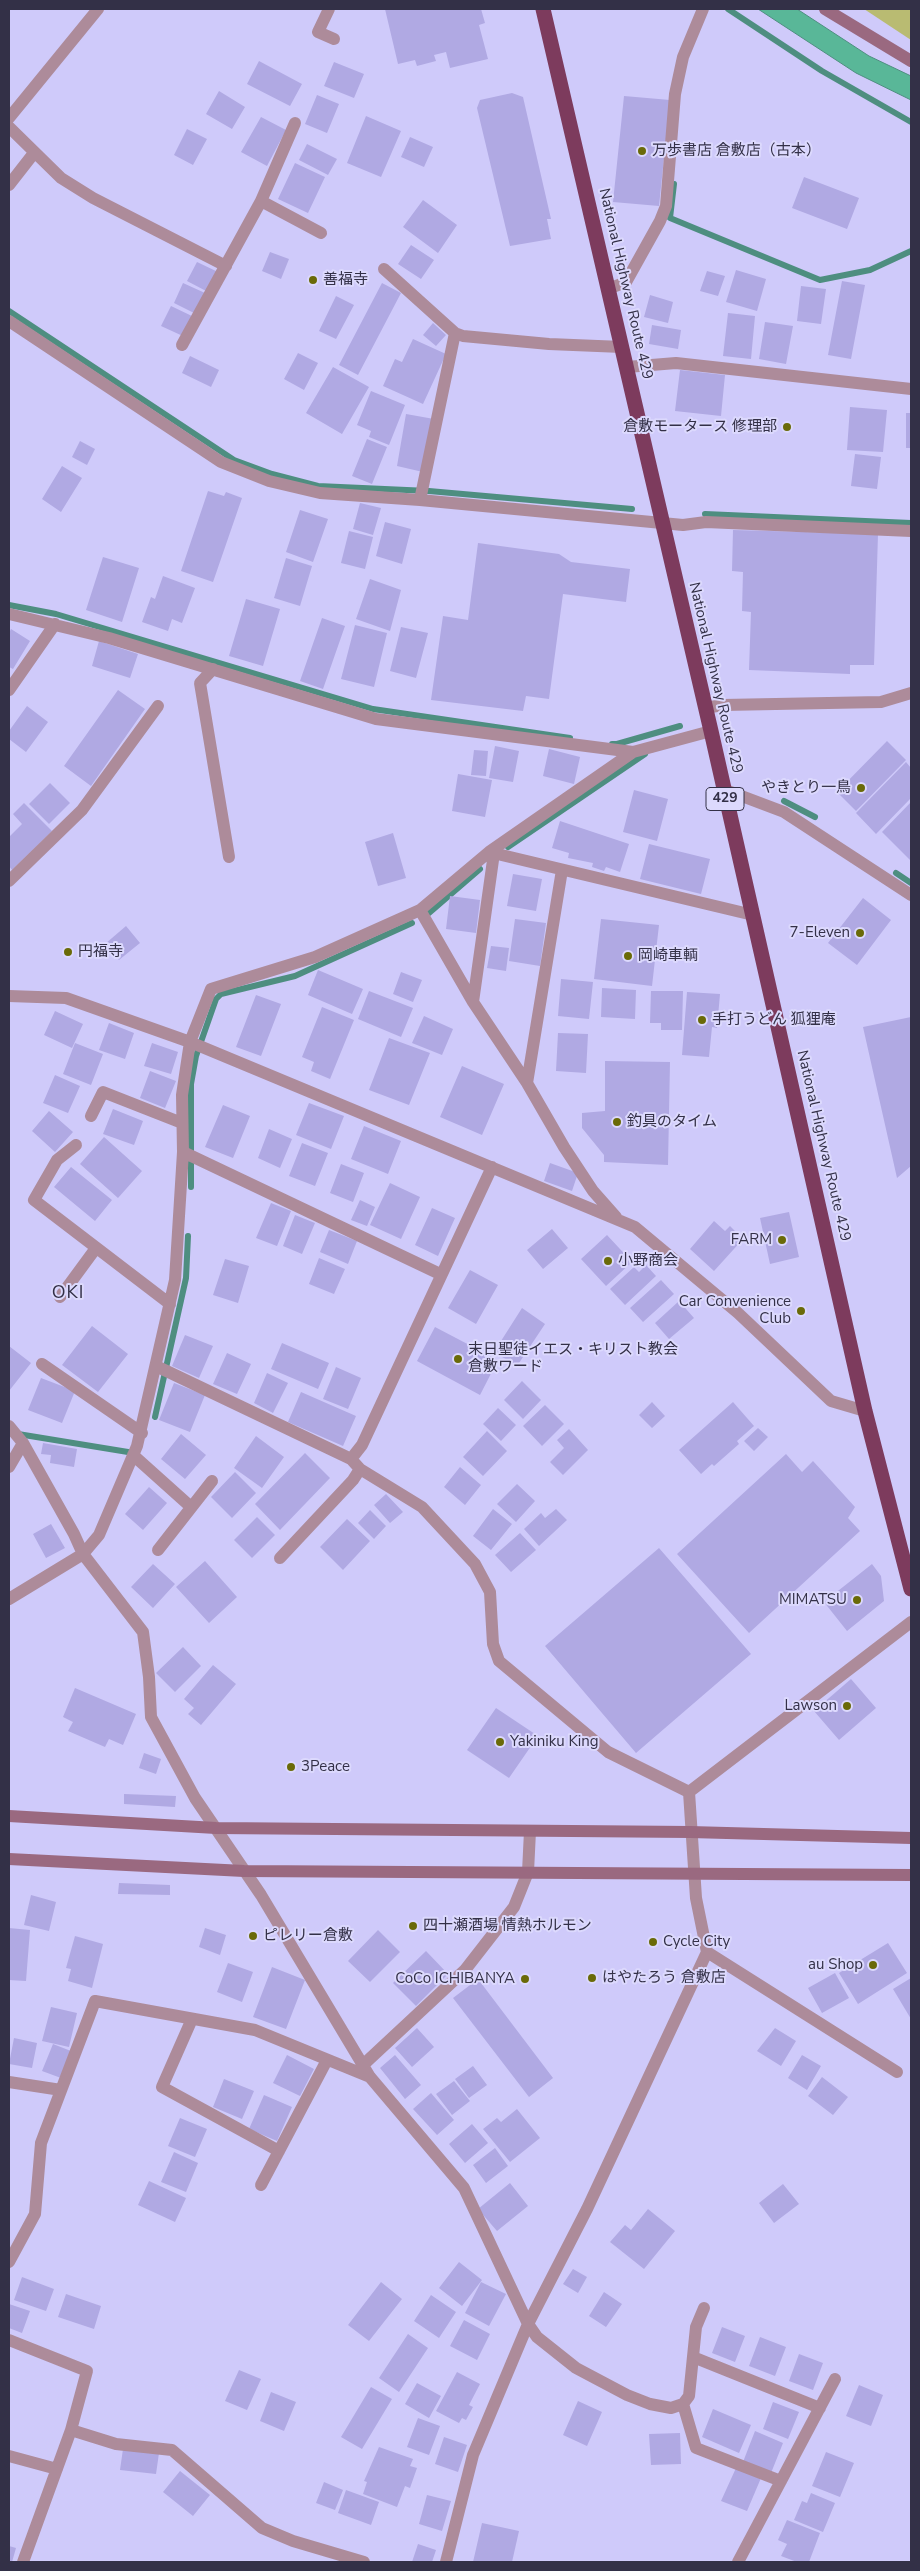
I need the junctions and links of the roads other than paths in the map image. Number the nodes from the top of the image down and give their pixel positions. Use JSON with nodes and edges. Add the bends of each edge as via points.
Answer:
{"nodes":[{"id":1,"x":98,"y":9,"type":"edge"},
{"id":2,"x":329,"y":9,"type":"edge"},
{"id":3,"x":543,"y":9,"type":"edge"},
{"id":4,"x":702,"y":9,"type":"edge"},
{"id":5,"x":825,"y":9,"type":"edge"},
{"id":6,"x":334,"y":39,"type":"dead end"},
{"id":7,"x":911,"y":61,"type":"edge"},
{"id":8,"x":9,"y":118,"type":"edge"},
{"id":9,"x":295,"y":123,"type":"dead end"},
{"id":10,"x":9,"y":127,"type":"edge"},
{"id":11,"x":34,"y":153,"type":"junction"},
{"id":12,"x":9,"y":185,"type":"edge"},
{"id":13,"x":261,"y":201,"type":"junction"},
{"id":14,"x":322,"y":233,"type":"dead end"},
{"id":15,"x":226,"y":266,"type":"junction"},
{"id":16,"x":384,"y":268,"type":"dead end"},
{"id":17,"x":608,"y":289,"type":"junction"},
{"id":18,"x":9,"y":321,"type":"edge"},
{"id":19,"x":455,"y":334,"type":"junction"},
{"id":20,"x":182,"y":346,"type":"dead end"},
{"id":21,"x":622,"y":346,"type":"junction"},
{"id":22,"x":627,"y":367,"type":"junction"},
{"id":23,"x":911,"y":389,"type":"edge"},
{"id":24,"x":422,"y":494,"type":"junction"},
{"id":25,"x":661,"y":522,"type":"junction"},
{"id":26,"x":911,"y":531,"type":"edge"},
{"id":27,"x":9,"y":614,"type":"edge"},
{"id":28,"x":55,"y":624,"type":"junction"},
{"id":29,"x":213,"y":669,"type":"junction"},
{"id":30,"x":9,"y":690,"type":"edge"},
{"id":31,"x":911,"y":693,"type":"edge"},
{"id":32,"x":158,"y":706,"type":"dead end"},
{"id":33,"x":705,"y":708,"type":"junction"},
{"id":34,"x":711,"y":731,"type":"junction"},
{"id":35,"x":633,"y":752,"type":"junction"},
{"id":36,"x":723,"y":789,"type":"junction"},
{"id":37,"x":492,"y":853,"type":"junction"},
{"id":38,"x":229,"y":857,"type":"dead end"},
{"id":39,"x":562,"y":870,"type":"junction"},
{"id":40,"x":9,"y":881,"type":"edge"},
{"id":41,"x":911,"y":895,"type":"edge"},
{"id":42,"x":420,"y":910,"type":"junction"},
{"id":43,"x":753,"y":915,"type":"junction"},
{"id":44,"x":9,"y":996,"type":"edge"},
{"id":45,"x":473,"y":1002,"type":"junction"},
{"id":46,"x":196,"y":1045,"type":"junction"},
{"id":47,"x":527,"y":1083,"type":"junction"},
{"id":48,"x":91,"y":1116,"type":"dead end"},
{"id":49,"x":182,"y":1123,"type":"junction"},
{"id":50,"x":76,"y":1145,"type":"dead end"},
{"id":51,"x":189,"y":1155,"type":"junction"},
{"id":52,"x":492,"y":1167,"type":"junction"},
{"id":53,"x":618,"y":1220,"type":"junction"},
{"id":54,"x":96,"y":1248,"type":"junction"},
{"id":55,"x":440,"y":1274,"type":"junction"},
{"id":56,"x":60,"y":1297,"type":"dead end"},
{"id":57,"x":170,"y":1304,"type":"junction"},
{"id":58,"x":42,"y":1364,"type":"dead end"},
{"id":59,"x":163,"y":1369,"type":"junction"},
{"id":60,"x":865,"y":1411,"type":"junction"},
{"id":61,"x":142,"y":1433,"type":"junction"},
{"id":62,"x":16,"y":1434,"type":"edge"},
{"id":63,"x":133,"y":1455,"type":"junction"},
{"id":64,"x":351,"y":1459,"type":"junction"},
{"id":65,"x":9,"y":1467,"type":"edge"},
{"id":66,"x":360,"y":1469,"type":"junction"},
{"id":67,"x":212,"y":1480,"type":"dead end"},
{"id":68,"x":191,"y":1507,"type":"junction"},
{"id":69,"x":158,"y":1550,"type":"dead end"},
{"id":70,"x":83,"y":1554,"type":"junction"},
{"id":71,"x":280,"y":1558,"type":"dead end"},
{"id":72,"x":911,"y":1589,"type":"edge"},
{"id":73,"x":9,"y":1599,"type":"edge"},
{"id":74,"x":911,"y":1622,"type":"edge"},
{"id":75,"x":689,"y":1792,"type":"junction"},
{"id":76,"x":9,"y":1816,"type":"edge"},
{"id":77,"x":216,"y":1828,"type":"junction"},
{"id":78,"x":530,"y":1831,"type":"junction"},
{"id":79,"x":690,"y":1832,"type":"junction"},
{"id":80,"x":911,"y":1838,"type":"edge"},
{"id":81,"x":9,"y":1859,"type":"edge"},
{"id":82,"x":244,"y":1871,"type":"junction"},
{"id":83,"x":528,"y":1872,"type":"junction"},
{"id":84,"x":694,"y":1874,"type":"junction"},
{"id":85,"x":911,"y":1875,"type":"edge"},
{"id":86,"x":707,"y":1952,"type":"junction"},
{"id":87,"x":192,"y":2019,"type":"junction"},
{"id":88,"x":327,"y":2060,"type":"junction"},
{"id":89,"x":363,"y":2065,"type":"junction"},
{"id":90,"x":897,"y":2072,"type":"dead end"},
{"id":91,"x":370,"y":2077,"type":"junction"},
{"id":92,"x":9,"y":2082,"type":"edge"},
{"id":93,"x":61,"y":2090,"type":"junction"},
{"id":94,"x":279,"y":2151,"type":"junction"},
{"id":95,"x":261,"y":2185,"type":"dead end"},
{"id":96,"x":9,"y":2262,"type":"edge"},
{"id":97,"x":704,"y":2308,"type":"dead end"},
{"id":98,"x":528,"y":2324,"type":"junction"},
{"id":99,"x":9,"y":2340,"type":"edge"},
{"id":100,"x":693,"y":2356,"type":"junction"},
{"id":101,"x":835,"y":2379,"type":"dead end"},
{"id":102,"x":683,"y":2404,"type":"junction"},
{"id":103,"x":820,"y":2408,"type":"junction"},
{"id":104,"x":71,"y":2430,"type":"junction"},
{"id":105,"x":9,"y":2456,"type":"edge"},
{"id":106,"x":57,"y":2469,"type":"junction"},
{"id":107,"x":781,"y":2481,"type":"junction"},
{"id":108,"x":23,"y":2562,"type":"edge"},
{"id":109,"x":364,"y":2562,"type":"edge"},
{"id":110,"x":446,"y":2562,"type":"edge"},
{"id":111,"x":738,"y":2562,"type":"edge"}],
"edges":[{"from":1,"to":8,"type":"street"},
{"from":2,"to":6,"type":"street","via":[[318,32]]},
{"from":3,"to":17,"type":"highway","name":"National Highway Route 429","number":"429"},
{"from":4,"to":17,"type":"street","via":[[683,57],[675,94],[666,206],[626,282]]},
{"from":5,"to":7,"type":"street"},
{"from":9,"to":13,"type":"street"},
{"from":10,"to":11,"type":"street"},
{"from":11,"to":12,"type":"street"},
{"from":11,"to":15,"type":"street","via":[[61,178],[93,198]]},
{"from":13,"to":14,"type":"street"},
{"from":13,"to":15,"type":"street"},
{"from":15,"to":20,"type":"street"},
{"from":16,"to":19,"type":"street"},
{"from":17,"to":21,"type":"highway","name":"National Highway Route 429","number":"429"},
{"from":18,"to":24,"type":"street","via":[[221,462],[269,481],[320,493]]},
{"from":19,"to":21,"type":"street","via":[[549,344]]},
{"from":19,"to":24,"type":"street"},
{"from":21,"to":22,"type":"highway","name":"National Highway Route 429","number":"429"},
{"from":22,"to":23,"type":"street","via":[[676,363]]},
{"from":22,"to":25,"type":"highway","name":"National Highway Route 429","number":"429"},
{"from":24,"to":25,"type":"street"},
{"from":25,"to":26,"type":"street"},
{"from":25,"to":33,"type":"highway","name":"National Highway Route 429","number":"429"},
{"from":27,"to":28,"type":"street"},
{"from":28,"to":29,"type":"street"},
{"from":28,"to":30,"type":"street"},
{"from":29,"to":35,"type":"street","via":[[376,718]]},
{"from":29,"to":38,"type":"street","via":[[200,683]]},
{"from":31,"to":33,"type":"street","via":[[881,702]]},
{"from":32,"to":40,"type":"street","via":[[82,810]]},
{"from":33,"to":34,"type":"highway","name":"National Highway Route 429","number":"429"},
{"from":34,"to":35,"type":"street"},
{"from":34,"to":36,"type":"highway","name":"National Highway Route 429","number":"429"},
{"from":35,"to":37,"type":"street"},
{"from":36,"to":41,"type":"street","via":[[784,812]]},
{"from":36,"to":43,"type":"highway","name":"National Highway Route 429","number":"429"},
{"from":37,"to":39,"type":"street"},
{"from":37,"to":42,"type":"street"},
{"from":37,"to":45,"type":"street"},
{"from":39,"to":43,"type":"street"},
{"from":39,"to":47,"type":"street"},
{"from":42,"to":45,"type":"street"},
{"from":42,"to":46,"type":"street","via":[[315,956],[211,989]]},
{"from":43,"to":60,"type":"highway","name":"National Highway Route 429","number":"429"},
{"from":44,"to":46,"type":"street","via":[[66,998]]},
{"from":45,"to":47,"type":"street"},
{"from":46,"to":49,"type":"street","via":[[182,1095]]},
{"from":46,"to":52,"type":"street"},
{"from":47,"to":53,"type":"street","via":[[569,1154]]},
{"from":48,"to":49,"type":"street","via":[[103,1092]]},
{"from":49,"to":51,"type":"street"},
{"from":50,"to":54,"type":"street","via":[[57,1160],[34,1200]]},
{"from":51,"to":55,"type":"street"},
{"from":51,"to":57,"type":"street"},
{"from":52,"to":53,"type":"street"},
{"from":52,"to":55,"type":"street"},
{"from":53,"to":60,"type":"street","via":[[634,1227],[738,1313],[831,1401]]},
{"from":54,"to":56,"type":"street"},
{"from":54,"to":57,"type":"street"},
{"from":55,"to":64,"type":"street","via":[[362,1445]]},
{"from":57,"to":59,"type":"street"},
{"from":58,"to":61,"type":"street"},
{"from":59,"to":61,"type":"street"},
{"from":59,"to":64,"type":"street"},
{"from":60,"to":72,"type":"highway","name":"National Highway Route 429","number":"429"},
{"from":61,"to":63,"type":"street"},
{"from":62,"to":65,"type":"street"},
{"from":62,"to":70,"type":"street"},
{"from":63,"to":68,"type":"street"},
{"from":63,"to":70,"type":"street","via":[[99,1534]]},
{"from":64,"to":66,"type":"street"},
{"from":66,"to":71,"type":"street"},
{"from":66,"to":75,"type":"street","via":[[422,1507],[475,1564],[490,1592],[492,1644],[500,1661],[608,1752]]},
{"from":67,"to":68,"type":"street"},
{"from":68,"to":69,"type":"street"},
{"from":70,"to":73,"type":"street"},
{"from":70,"to":77,"type":"street","via":[[143,1632],[151,1717],[195,1798]]},
{"from":74,"to":75,"type":"street"},
{"from":75,"to":79,"type":"street"},
{"from":76,"to":77,"type":"street"},
{"from":77,"to":78,"type":"street"},
{"from":77,"to":82,"type":"street"},
{"from":78,"to":79,"type":"street"},
{"from":78,"to":83,"type":"street"},
{"from":79,"to":80,"type":"street"},
{"from":79,"to":84,"type":"street"},
{"from":81,"to":82,"type":"street"},
{"from":82,"to":83,"type":"street"},
{"from":82,"to":89,"type":"street"},
{"from":83,"to":84,"type":"street"},
{"from":83,"to":89,"type":"street","via":[[514,1907],[465,1970]]},
{"from":84,"to":85,"type":"street"},
{"from":84,"to":86,"type":"street"},
{"from":86,"to":90,"type":"street"},
{"from":86,"to":98,"type":"street"},
{"from":87,"to":88,"type":"street","via":[[255,2030]]},
{"from":87,"to":93,"type":"street","via":[[95,2001]]},
{"from":87,"to":94,"type":"street","via":[[162,2087]]},
{"from":88,"to":91,"type":"street"},
{"from":88,"to":94,"type":"street"},
{"from":89,"to":91,"type":"street"},
{"from":91,"to":98,"type":"street","via":[[464,2188]]},
{"from":92,"to":93,"type":"street"},
{"from":93,"to":96,"type":"street","via":[[41,2143],[35,2214]]},
{"from":94,"to":95,"type":"street"},
{"from":97,"to":100,"type":"street","via":[[696,2327]]},
{"from":98,"to":102,"type":"street","via":[[537,2337],[576,2368],[627,2395],[671,2408]]},
{"from":98,"to":110,"type":"street","via":[[473,2455]]},
{"from":99,"to":104,"type":"street","via":[[87,2371]]},
{"from":100,"to":102,"type":"street","via":[[689,2396]]},
{"from":100,"to":103,"type":"street"},
{"from":101,"to":103,"type":"street"},
{"from":102,"to":107,"type":"street","via":[[696,2448]]},
{"from":103,"to":107,"type":"street"},
{"from":104,"to":106,"type":"street"},
{"from":104,"to":109,"type":"street","via":[[116,2444],[172,2450],[262,2528],[293,2541]]},
{"from":105,"to":106,"type":"street"},
{"from":106,"to":108,"type":"street"},
{"from":107,"to":111,"type":"street"}]}
